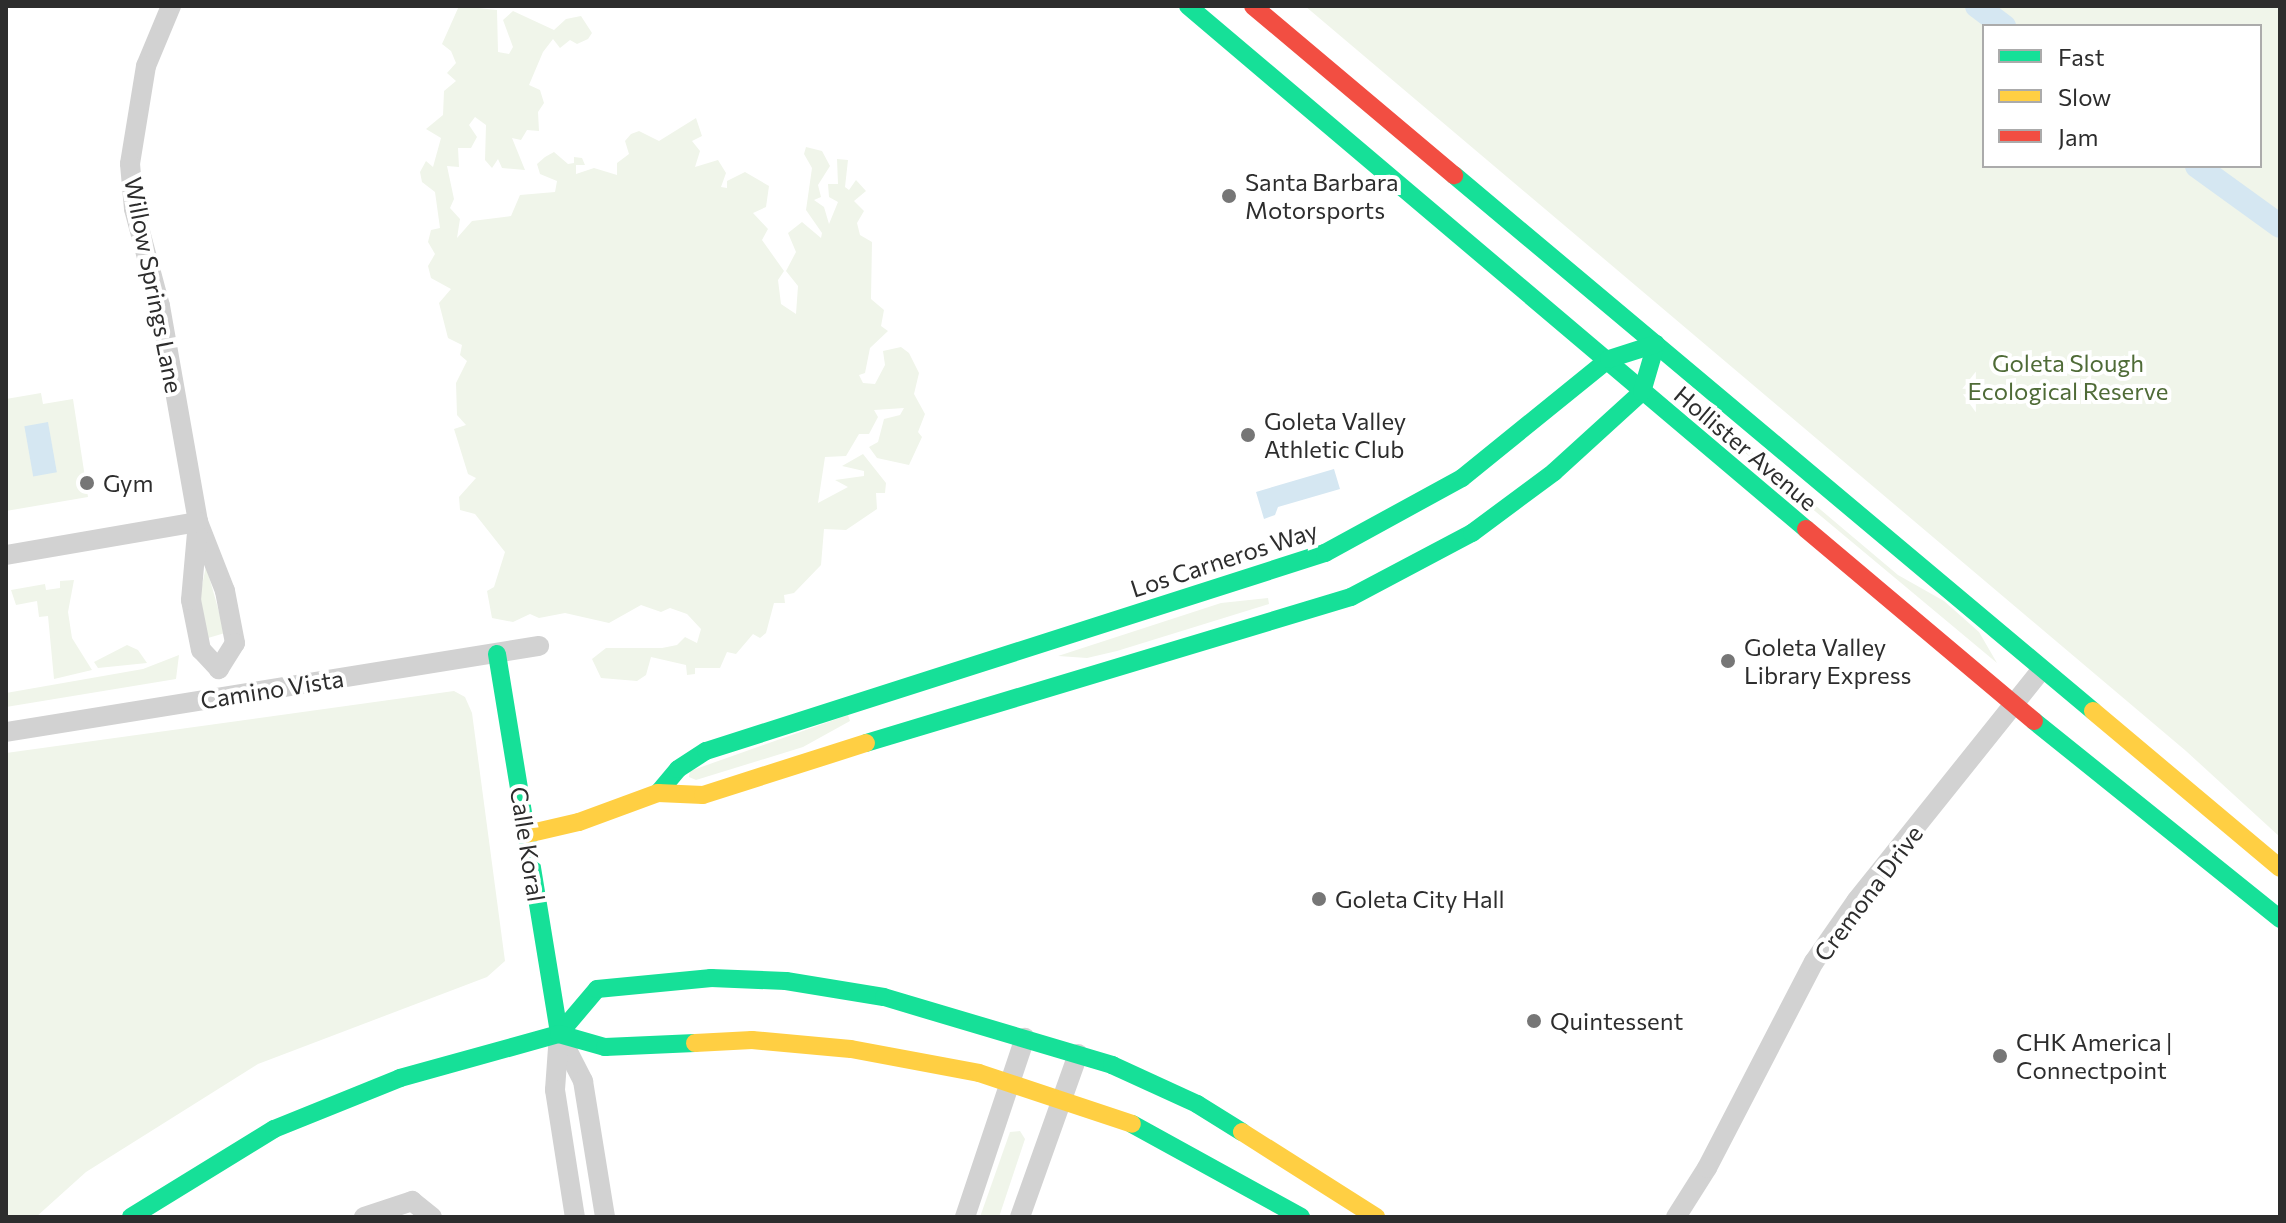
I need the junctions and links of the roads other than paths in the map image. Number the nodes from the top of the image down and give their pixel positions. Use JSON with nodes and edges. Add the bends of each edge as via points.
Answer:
{"nodes":[{"id":1,"x":171,"y":6,"type":"edge"},
{"id":2,"x":1188,"y":6,"type":"edge"},
{"id":3,"x":1253,"y":6,"type":"edge"},
{"id":4,"x":1656,"y":344,"type":"junction"},
{"id":5,"x":1609,"y":359,"type":"junction"},
{"id":6,"x":1642,"y":392,"type":"junction"},
{"id":7,"x":198,"y":522,"type":"junction"},
{"id":8,"x":6,"y":555,"type":"edge"},
{"id":9,"x":539,"y":646,"type":"dead end"},
{"id":10,"x":1017,"y":649,"type":"junction"},
{"id":11,"x":497,"y":654,"type":"junction"},
{"id":12,"x":219,"y":669,"type":"junction"},
{"id":13,"x":2041,"y":670,"type":"junction"},
{"id":14,"x":1029,"y":691,"type":"junction"},
{"id":15,"x":223,"y":697,"type":"junction"},
{"id":16,"x":2015,"y":706,"type":"junction"},
{"id":17,"x":6,"y":732,"type":"edge"},
{"id":18,"x":658,"y":793,"type":"junction"},
{"id":19,"x":527,"y":834,"type":"junction"},
{"id":20,"x":2280,"y":868,"type":"edge"},
{"id":21,"x":2280,"y":919,"type":"edge"},
{"id":22,"x":559,"y":1034,"type":"junction"},
{"id":23,"x":1025,"y":1038,"type":"junction"},
{"id":24,"x":1078,"y":1054,"type":"junction"},
{"id":25,"x":1011,"y":1081,"type":"junction"},
{"id":26,"x":1063,"y":1096,"type":"junction"},
{"id":27,"x":426,"y":1210,"type":"edge"},
{"id":28,"x":131,"y":1217,"type":"edge"},
{"id":29,"x":364,"y":1217,"type":"edge"},
{"id":30,"x":575,"y":1217,"type":"edge"},
{"id":31,"x":605,"y":1217,"type":"edge"},
{"id":32,"x":965,"y":1217,"type":"edge"},
{"id":33,"x":1020,"y":1217,"type":"edge"},
{"id":34,"x":1301,"y":1217,"type":"edge"},
{"id":35,"x":1376,"y":1217,"type":"edge"},
{"id":36,"x":1676,"y":1217,"type":"edge"}],
"edges":[{"from":1,"to":7,"type":"street","name":"Willow Springs Lane","via":[[146,66],[130,164],[134,209],[160,306]]},
{"from":2,"to":5,"type":"main road","name":"Hollister Avenue"},
{"from":3,"to":4,"type":"main road","name":"Hollister Avenue"},
{"from":4,"to":5,"type":"main road","name":"Los Carneros Way"},
{"from":4,"to":6,"type":"main road"},
{"from":4,"to":13,"type":"main road","name":"Hollister Avenue"},
{"from":5,"to":6,"type":"main road","name":"Hollister Avenue"},
{"from":5,"to":10,"type":"main road","name":"Los Carneros Way","via":[[1462,478],[1325,553]]},
{"from":6,"to":14,"type":"main road","name":"Los Carneros Way","via":[[1542,482],[1424,562],[1294,618]]},
{"from":6,"to":16,"type":"main road","name":"Hollister Avenue"},
{"from":7,"to":8,"type":"street"},
{"from":7,"to":12,"type":"street","name":"Willow Springs Lane","via":[[191,600],[201,650]]},
{"from":7,"to":12,"type":"street","name":"Willow Springs Lane","via":[[225,591],[235,643]]},
{"from":9,"to":11,"type":"street","name":"Camino Vista"},
{"from":10,"to":14,"type":"main road"},
{"from":10,"to":18,"type":"main road","name":"Los Carneros Way","via":[[706,751],[678,769]]},
{"from":11,"to":15,"type":"street","name":"Camino Vista"},
{"from":11,"to":19,"type":"main road","name":"Calle Koral"},
{"from":12,"to":15,"type":"street","name":"Willow Springs Lane"},
{"from":13,"to":16,"type":"street","name":"Cremona Drive"},
{"from":13,"to":20,"type":"main road","name":"Hollister Avenue"},
{"from":14,"to":18,"type":"main road","name":"Los Carneros Way","via":[[703,795]]},
{"from":15,"to":17,"type":"street","name":"Camino Vista"},
{"from":16,"to":21,"type":"main road","name":"Hollister Avenue"},
{"from":16,"to":36,"type":"street","name":"Cremona Drive","via":[[1857,900],[1814,962]]},
{"from":18,"to":19,"type":"main road","name":"Los Carneros Way","via":[[579,822]]},
{"from":19,"to":22,"type":"main road","name":"Calle Koral"},
{"from":22,"to":23,"type":"main road","via":[[597,989],[711,978],[786,981],[884,997]]},
{"from":22,"to":25,"type":"main road","via":[[605,1047],[752,1040],[851,1049]]},
{"from":22,"to":28,"type":"main road","via":[[400,1078],[274,1129]]},
{"from":22,"to":30,"type":"street","name":"Calle Koral","via":[[555,1090]]},
{"from":22,"to":31,"type":"street","name":"Calle Koral","via":[[583,1081]]},
{"from":23,"to":24,"type":"main road"},
{"from":23,"to":25,"type":"street"},
{"from":24,"to":26,"type":"street"},
{"from":24,"to":35,"type":"main road","via":[[1197,1104]]},
{"from":25,"to":26,"type":"main road"},
{"from":25,"to":32,"type":"street"},
{"from":26,"to":33,"type":"street"},
{"from":26,"to":34,"type":"main road","via":[[1174,1144]]},
{"from":27,"to":29,"type":"street","via":[[407,1201]]}]}
